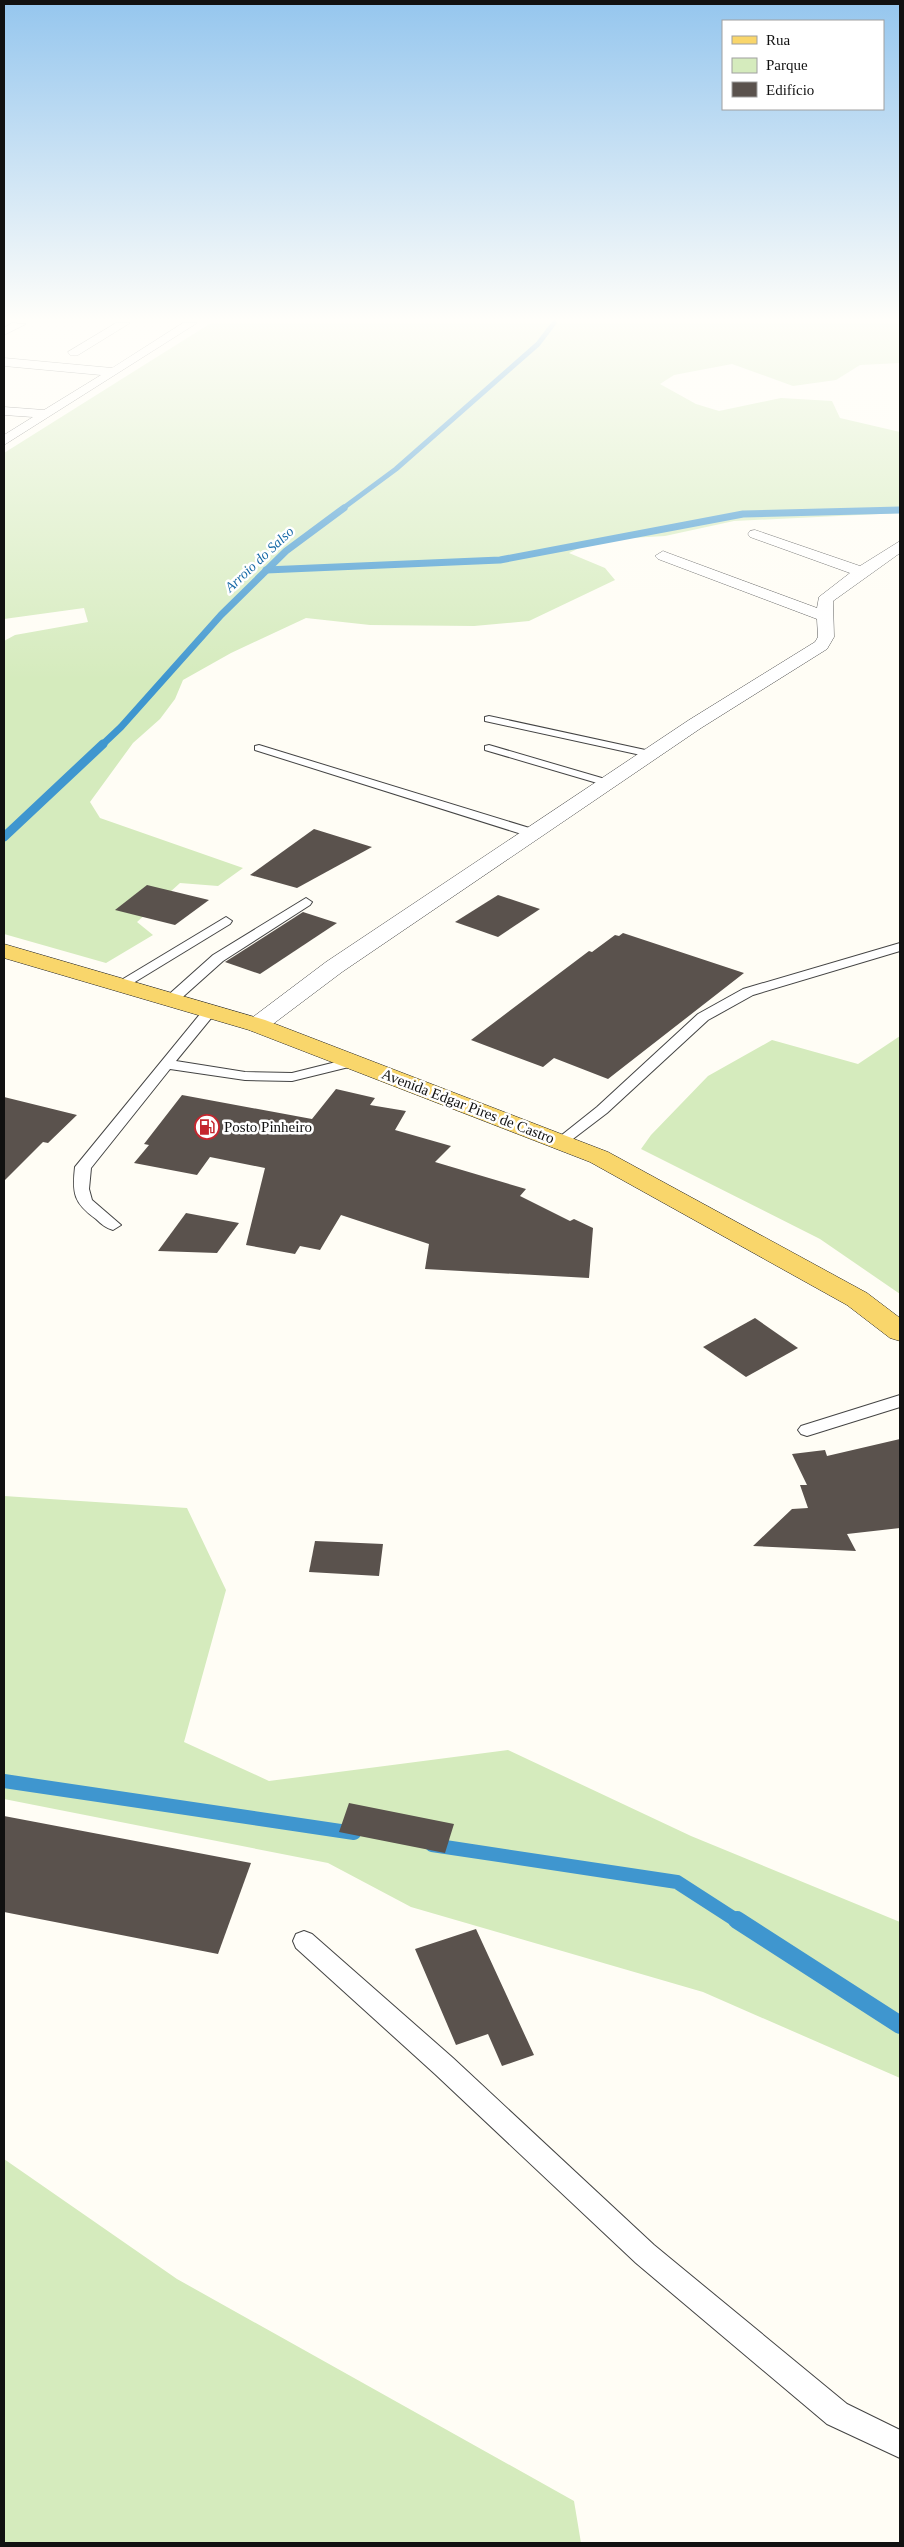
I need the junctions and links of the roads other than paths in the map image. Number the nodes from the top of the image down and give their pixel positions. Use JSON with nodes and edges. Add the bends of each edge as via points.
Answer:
{"nodes":[{"id":1,"x":755,"y":534,"type":"dead end"},
{"id":2,"x":900,"y":546,"type":"edge"},
{"id":3,"x":663,"y":556,"type":"dead end"},
{"id":4,"x":861,"y":572,"type":"junction"},
{"id":5,"x":826,"y":616,"type":"junction"},
{"id":6,"x":489,"y":719,"type":"dead end"},
{"id":7,"x":259,"y":748,"type":"dead end"},
{"id":8,"x":489,"y":748,"type":"dead end"},
{"id":9,"x":650,"y":754,"type":"junction"},
{"id":10,"x":608,"y":782,"type":"junction"},
{"id":11,"x":532,"y":833,"type":"junction"},
{"id":12,"x":306,"y":902,"type":"dead end"},
{"id":13,"x":226,"y":921,"type":"dead end"},
{"id":14,"x":900,"y":946,"type":"edge"},
{"id":15,"x":4,"y":951,"type":"edge"},
{"id":16,"x":120,"y":985,"type":"junction"},
{"id":17,"x":171,"y":1000,"type":"junction"},
{"id":18,"x":210,"y":1011,"type":"junction"},
{"id":19,"x":256,"y":1025,"type":"junction"},
{"id":20,"x":352,"y":1062,"type":"junction"},
{"id":21,"x":165,"y":1064,"type":"junction"},
{"id":22,"x":560,"y":1142,"type":"junction"},
{"id":23,"x":113,"y":1225,"type":"dead end"},
{"id":24,"x":900,"y":1332,"type":"edge"},
{"id":25,"x":900,"y":1401,"type":"edge"},
{"id":26,"x":807,"y":1430,"type":"dead end"},
{"id":27,"x":304,"y":1940,"type":"dead end"},
{"id":28,"x":900,"y":2444,"type":"edge"}],
"edges":[{"from":1,"to":4,"type":"street"},
{"from":2,"to":4,"type":"street"},
{"from":3,"to":5,"type":"street"},
{"from":4,"to":5,"type":"street","via":[[825,600]]},
{"from":5,"to":9,"type":"street","via":[[826,637],[820,645]]},
{"from":6,"to":9,"type":"lane"},
{"from":7,"to":11,"type":"lane"},
{"from":8,"to":10,"type":"lane"},
{"from":9,"to":10,"type":"street"},
{"from":10,"to":11,"type":"street"},
{"from":11,"to":19,"type":"street","via":[[334,967]]},
{"from":12,"to":17,"type":"lane","via":[[226,952],[185,984]]},
{"from":13,"to":16,"type":"lane"},
{"from":14,"to":22,"type":"lane","via":[[748,992],[703,1017],[602,1110]]},
{"from":15,"to":16,"type":"main road","name":"Avenida Edgar Pires de Castro"},
{"from":16,"to":17,"type":"main road","name":"Avenida Edgar Pires de Castro"},
{"from":17,"to":18,"type":"main road","name":"Avenida Edgar Pires de Castro"},
{"from":18,"to":19,"type":"main road","name":"Avenida Edgar Pires de Castro"},
{"from":18,"to":21,"type":"lane"},
{"from":19,"to":20,"type":"main road","name":"Avenida Edgar Pires de Castro"},
{"from":20,"to":21,"type":"lane","via":[[292,1077],[245,1076]]},
{"from":20,"to":22,"type":"main road","name":"Avenida Edgar Pires de Castro"},
{"from":21,"to":23,"type":"lane","via":[[83,1167],[80,1190],[84,1202]]},
{"from":22,"to":24,"type":"main road","name":"Avenida Edgar Pires de Castro","via":[[599,1157],[857,1300]]},
{"from":25,"to":26,"type":"lane"},
{"from":27,"to":28,"type":"lane","via":[[645,2254],[837,2414]]}]}
